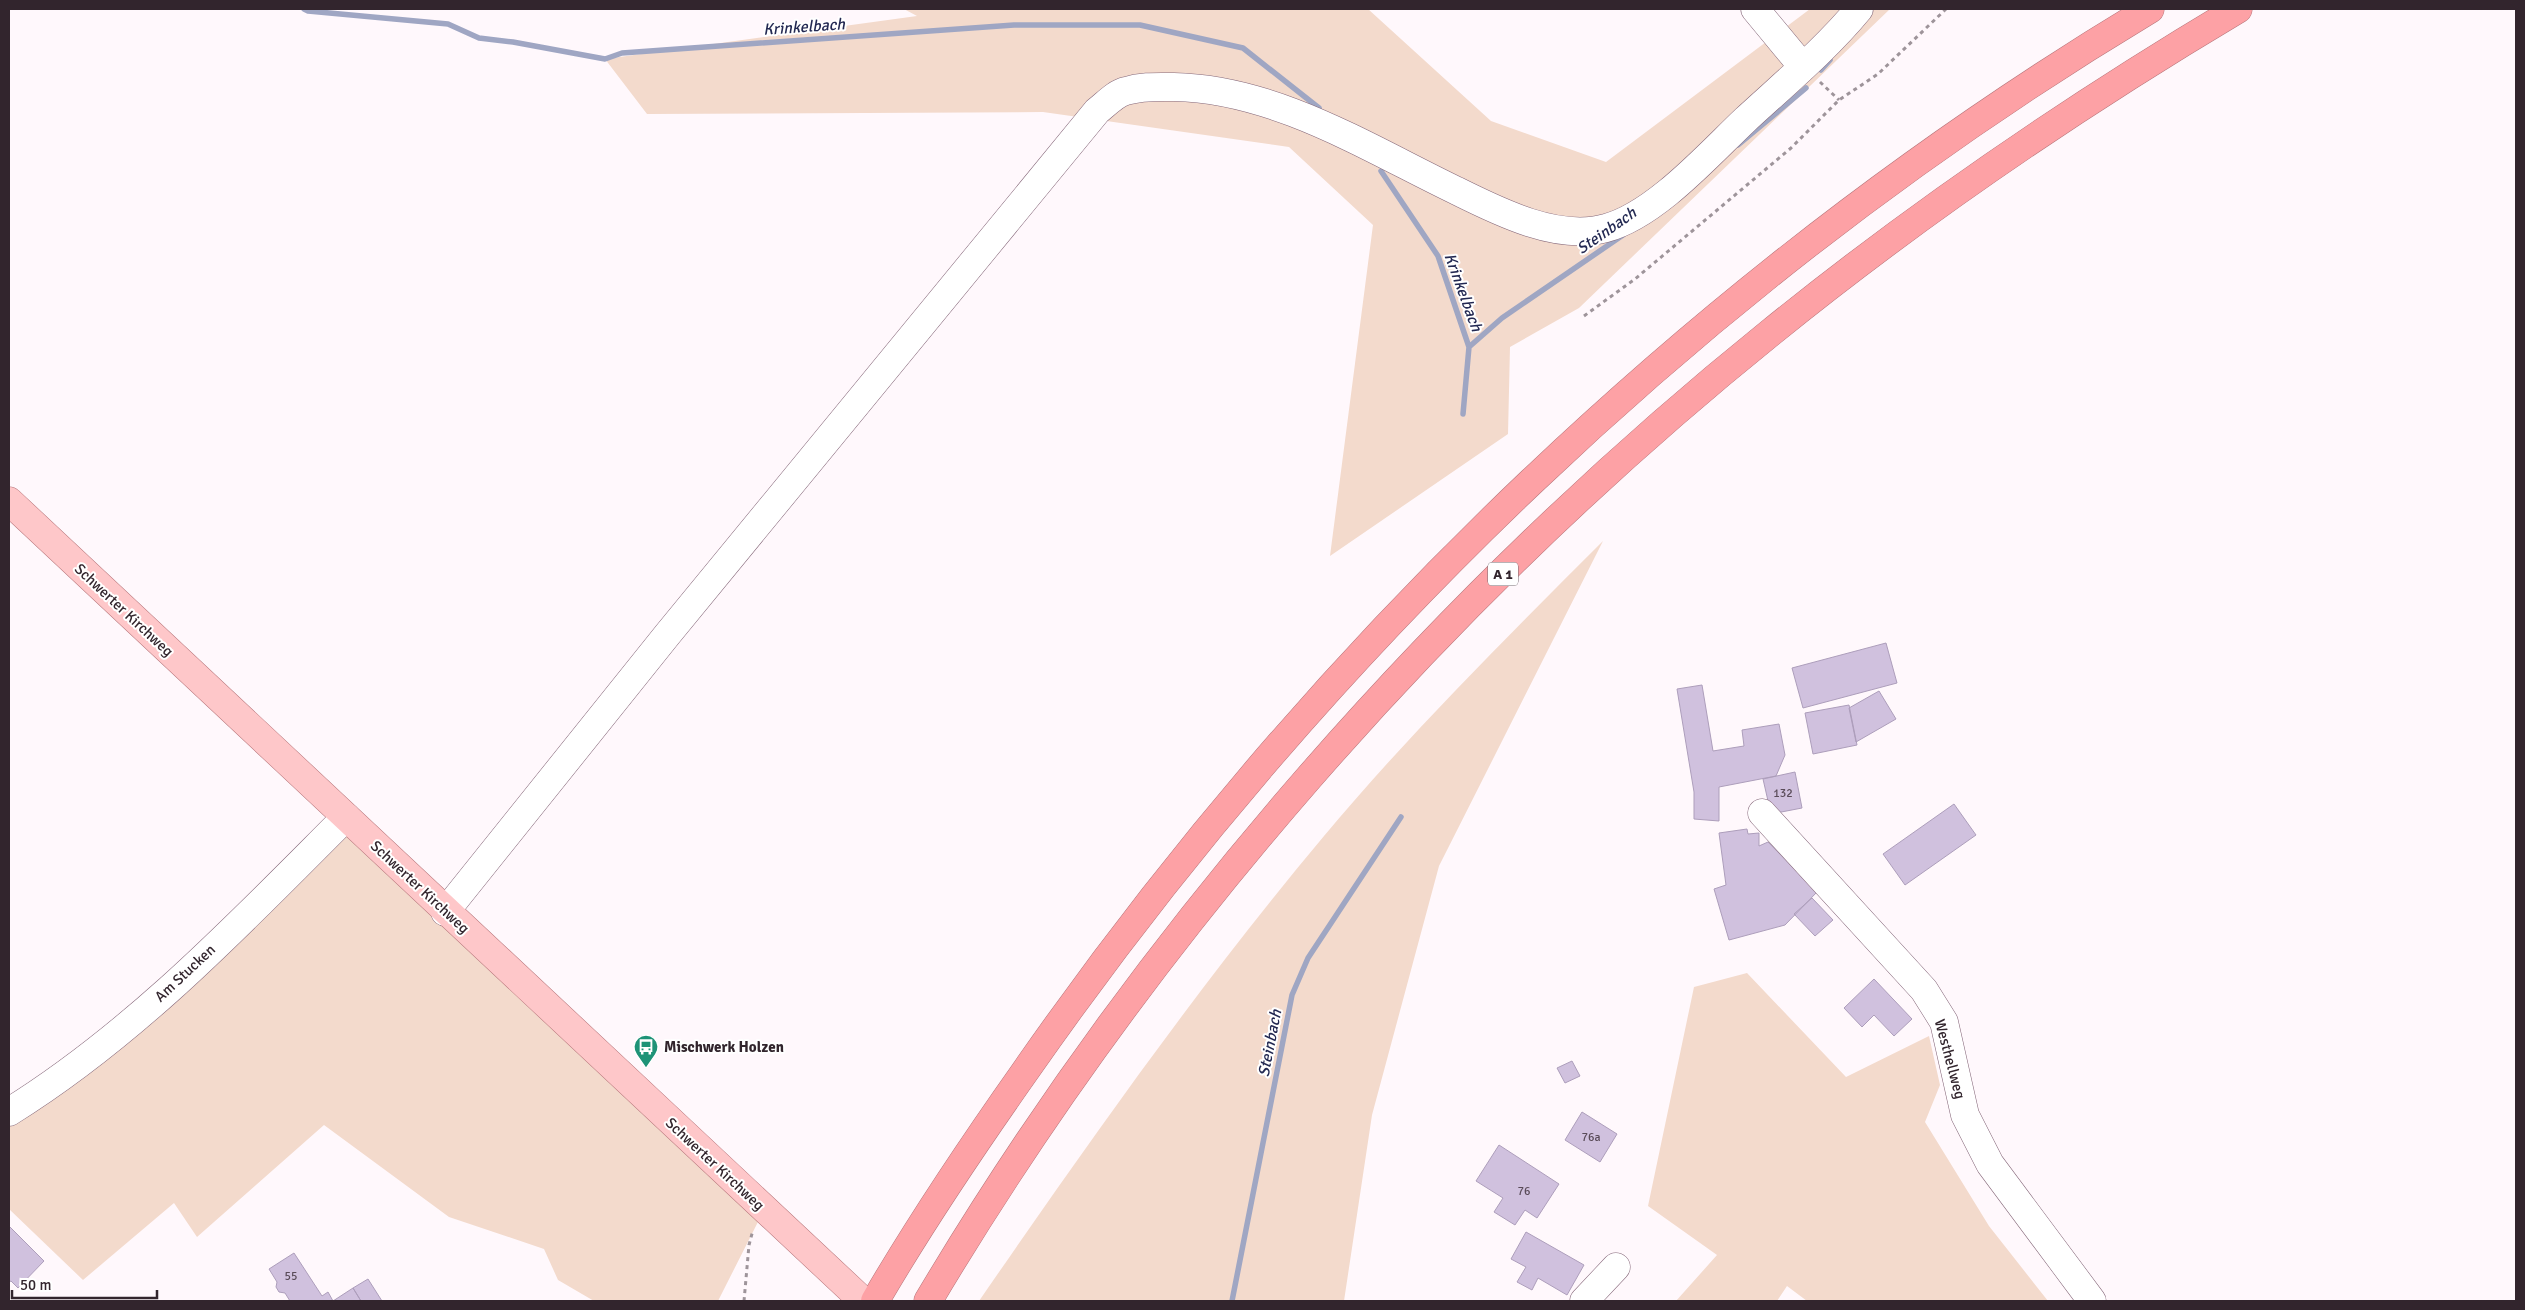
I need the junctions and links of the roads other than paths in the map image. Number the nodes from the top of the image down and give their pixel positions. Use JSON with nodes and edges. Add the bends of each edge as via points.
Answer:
{"nodes":[{"id":1,"x":1755,"y":9,"type":"edge"},
{"id":2,"x":1859,"y":9,"type":"edge"},
{"id":3,"x":2150,"y":9,"type":"edge"},
{"id":4,"x":2238,"y":9,"type":"edge"},
{"id":5,"x":1803,"y":67,"type":"junction"},
{"id":6,"x":9,"y":501,"type":"edge"},
{"id":7,"x":1762,"y":813,"type":"dead end"},
{"id":8,"x":346,"y":817,"type":"junction"},
{"id":9,"x":445,"y":912,"type":"junction"},
{"id":10,"x":9,"y":1112,"type":"edge"},
{"id":11,"x":1616,"y":1266,"type":"dead end"},
{"id":12,"x":862,"y":1301,"type":"edge"},
{"id":13,"x":875,"y":1301,"type":"edge"},
{"id":14,"x":928,"y":1301,"type":"edge"},
{"id":15,"x":1584,"y":1301,"type":"edge"},
{"id":16,"x":2092,"y":1301,"type":"edge"}],
"edges":[{"from":1,"to":5,"type":"street"},
{"from":2,"to":5,"type":"street"},
{"from":3,"to":13,"type":"highway","via":[[2004,103],[1813,240],[1616,404],[1445,566],[1251,776],[1086,983],[997,1112]]},
{"from":4,"to":14,"type":"highway","number":"A 1","via":[[2027,142],[1839,278],[1702,390],[1533,543],[1384,695],[1222,881],[1125,1006],[1036,1131]]},
{"from":5,"to":9,"type":"street","via":[[1664,195],[1632,218],[1607,228],[1582,232],[1557,230],[1496,210],[1318,123],[1266,103],[1207,88],[1150,86],[1124,91],[1091,118]]},
{"from":6,"to":8,"type":"main road","name":"Schwerter Kirchweg"},
{"from":7,"to":16,"type":"street","name":"Westhellweg","via":[[1924,990],[1944,1022],[1965,1115],[1990,1164]]},
{"from":8,"to":9,"type":"main road","name":"Schwerter Kirchweg"},
{"from":8,"to":10,"type":"street","name":"Am Stucken","via":[[146,1010],[78,1065]]},
{"from":9,"to":12,"type":"main road","name":"Schwerter Kirchweg"},
{"from":11,"to":15,"type":"street"}]}
